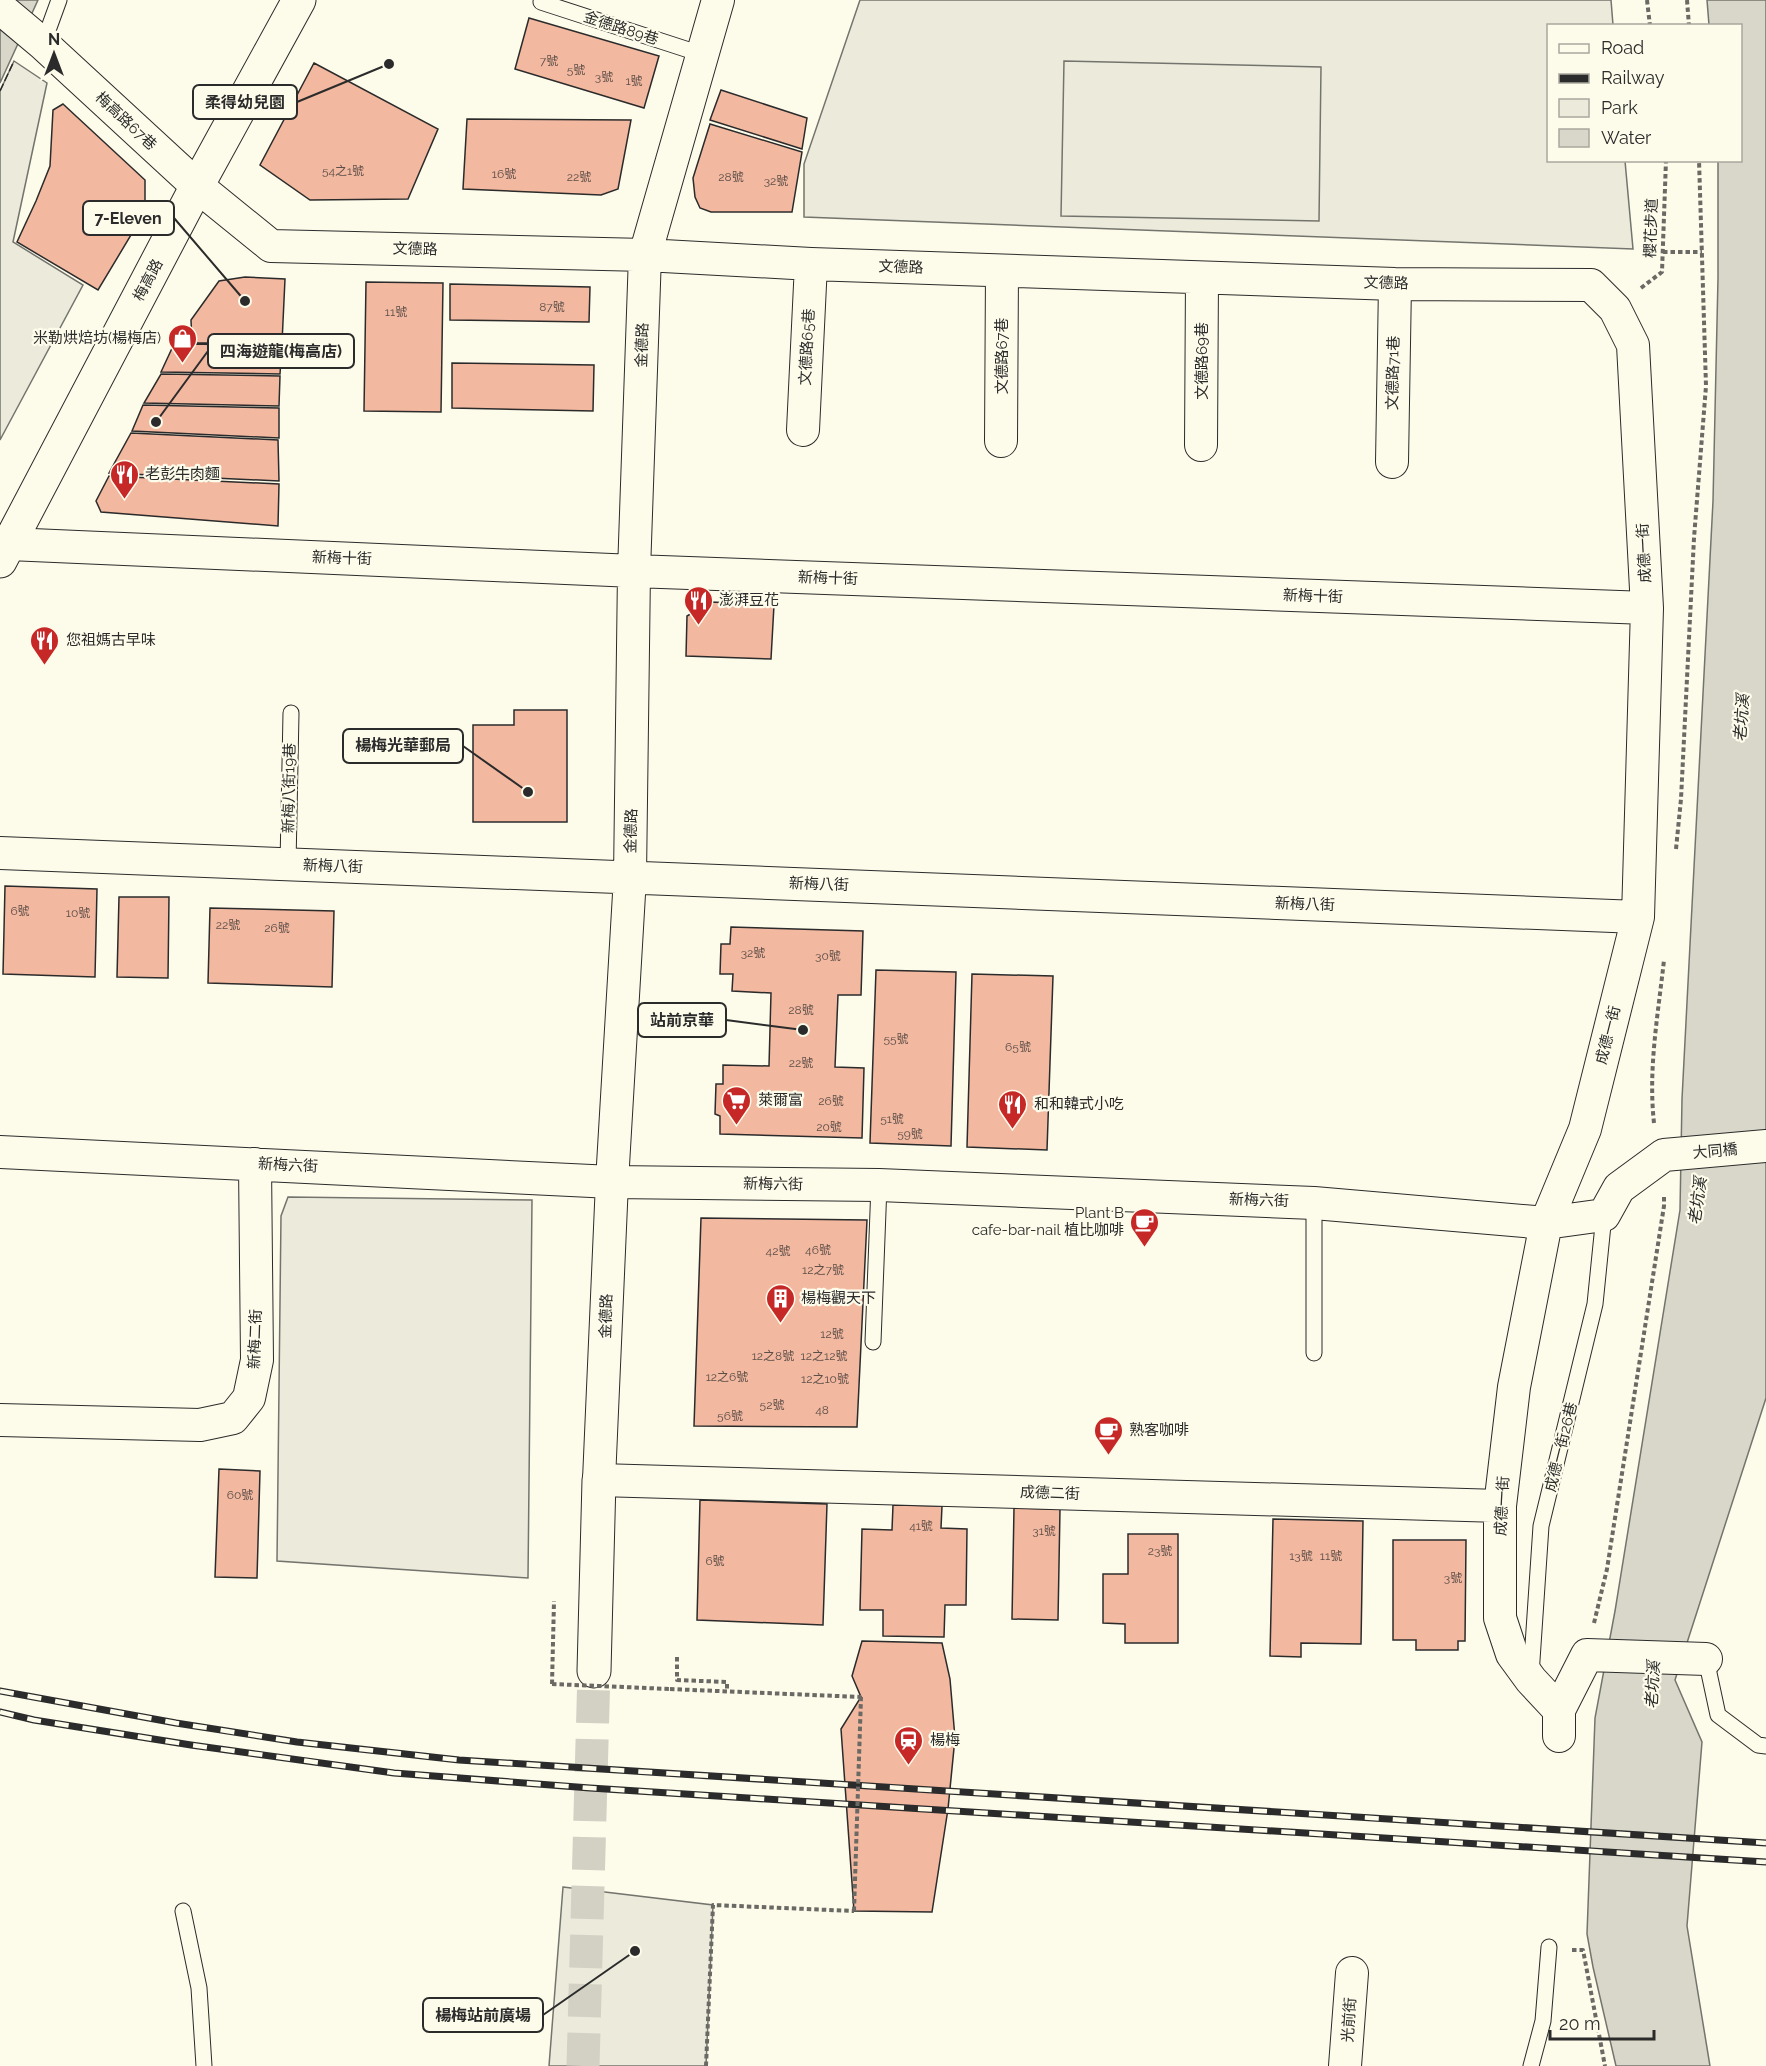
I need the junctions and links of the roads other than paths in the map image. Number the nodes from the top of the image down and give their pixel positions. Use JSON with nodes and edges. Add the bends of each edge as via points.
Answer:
{"nodes":[{"id":1,"x":59,"y":0,"type":"edge"},
{"id":2,"x":298,"y":0,"type":"edge"},
{"id":3,"x":718,"y":0,"type":"edge"},
{"id":4,"x":541,"y":2,"type":"dead end"},
{"id":5,"x":0,"y":8,"type":"edge"},
{"id":6,"x":35,"y":38,"type":"junction"},
{"id":7,"x":701,"y":54,"type":"junction"},
{"id":8,"x":197,"y":186,"type":"junction"},
{"id":9,"x":645,"y":255,"type":"junction"},
{"id":10,"x":811,"y":264,"type":"junction"},
{"id":11,"x":1002,"y":271,"type":"junction"},
{"id":12,"x":1202,"y":278,"type":"junction"},
{"id":13,"x":1395,"y":284,"type":"junction"},
{"id":14,"x":1614,"y":309,"type":"joint"},
{"id":15,"x":804,"y":430,"type":"dead end"},
{"id":16,"x":1001,"y":441,"type":"dead end"},
{"id":17,"x":1201,"y":445,"type":"dead end"},
{"id":18,"x":1392,"y":462,"type":"dead end"},
{"id":19,"x":4,"y":552,"type":"edge"},
{"id":20,"x":634,"y":571,"type":"junction"},
{"id":21,"x":1647,"y":608,"type":"junction"},
{"id":22,"x":291,"y":713,"type":"dead end"},
{"id":23,"x":0,"y":853,"type":"edge"},
{"id":24,"x":288,"y":864,"type":"junction"},
{"id":25,"x":630,"y":877,"type":"junction"},
{"id":26,"x":1638,"y":917,"type":"junction"},
{"id":27,"x":1766,"y":1146,"type":"edge"},
{"id":28,"x":0,"y":1152,"type":"edge"},
{"id":29,"x":1664,"y":1155,"type":"joint"},
{"id":30,"x":255,"y":1164,"type":"junction"},
{"id":31,"x":612,"y":1182,"type":"junction"},
{"id":32,"x":879,"y":1185,"type":"junction"},
{"id":33,"x":1314,"y":1203,"type":"junction"},
{"id":34,"x":1604,"y":1215,"type":"junction"},
{"id":35,"x":1546,"y":1223,"type":"junction"},
{"id":36,"x":873,"y":1342,"type":"dead end"},
{"id":37,"x":1314,"y":1353,"type":"dead end"},
{"id":38,"x":0,"y":1420,"type":"edge"},
{"id":39,"x":599,"y":1480,"type":"junction"},
{"id":40,"x":1500,"y":1506,"type":"junction"},
{"id":41,"x":1706,"y":1659,"type":"joint"},
{"id":42,"x":594,"y":1671,"type":"tunnel mouth"},
{"id":43,"x":1531,"y":1680,"type":"junction"},
{"id":44,"x":1766,"y":1746,"type":"edge"},
{"id":45,"x":183,"y":1911,"type":"dead end"},
{"id":46,"x":1556,"y":1948,"type":"road end"},
{"id":47,"x":1352,"y":1973,"type":"dead end"},
{"id":48,"x":204,"y":2066,"type":"edge"},
{"id":49,"x":1345,"y":2066,"type":"edge"},
{"id":50,"x":1532,"y":2066,"type":"edge"}],
"edges":[{"from":1,"to":6,"type":"lane"},
{"from":2,"to":8,"type":"street","name":"梅高路"},
{"from":3,"to":7,"type":"street","name":"金德路"},
{"from":4,"to":7,"type":"lane","name":"金德路89巷"},
{"from":5,"to":6,"type":"street","name":"梅高路67巷"},
{"from":6,"to":8,"type":"street","name":"梅高路67巷"},
{"from":7,"to":9,"type":"street","name":"金德路"},
{"from":8,"to":9,"type":"street","name":"文德路","via":[[271,246]]},
{"from":8,"to":19,"type":"street","name":"梅高路"},
{"from":9,"to":10,"type":"street","name":"文德路"},
{"from":9,"to":20,"type":"street","name":"金德路"},
{"from":10,"to":11,"type":"street","name":"文德路"},
{"from":10,"to":15,"type":"street","name":"文德路65巷"},
{"from":11,"to":12,"type":"street","name":"文德路"},
{"from":11,"to":16,"type":"street","name":"文德路67巷"},
{"from":12,"to":13,"type":"street","name":"文德路"},
{"from":12,"to":17,"type":"street","name":"文德路69巷"},
{"from":13,"to":14,"type":"street","name":"文德路","via":[[1592,285]]},
{"from":13,"to":18,"type":"street","name":"文德路71巷"},
{"from":14,"to":21,"type":"street","name":"成德一街","via":[[1633,345]]},
{"from":19,"to":20,"type":"street","name":"新梅十街"},
{"from":20,"to":21,"type":"street","name":"新梅十街"},
{"from":20,"to":25,"type":"street","name":"金德路"},
{"from":21,"to":26,"type":"street","name":"成德一街"},
{"from":22,"to":24,"type":"lane","name":"新梅八街19巷"},
{"from":23,"to":24,"type":"street","name":"新梅八街"},
{"from":24,"to":25,"type":"street","name":"新梅八街"},
{"from":25,"to":26,"type":"street","name":"新梅八街"},
{"from":25,"to":31,"type":"street","name":"金德路"},
{"from":26,"to":35,"type":"street","name":"成德一街","via":[[1585,1129]]},
{"from":27,"to":29,"type":"street","name":"大同橋"},
{"from":28,"to":30,"type":"street","name":"新梅六街"},
{"from":29,"to":34,"type":"street","name":"成德一街26巷","via":[[1619,1188]]},
{"from":30,"to":31,"type":"street","name":"新梅六街"},
{"from":30,"to":38,"type":"street","name":"新梅二街","via":[[257,1360],[249,1398],[233,1418],[200,1425]]},
{"from":31,"to":32,"type":"street","name":"新梅六街"},
{"from":31,"to":39,"type":"street","name":"金德路"},
{"from":32,"to":33,"type":"street","name":"新梅六街"},
{"from":32,"to":36,"type":"lane"},
{"from":33,"to":35,"type":"street","name":"新梅六街"},
{"from":33,"to":37,"type":"lane"},
{"from":34,"to":35,"type":"street"},
{"from":34,"to":43,"type":"lane","name":"成德一街26巷","via":[[1595,1304],[1541,1526]]},
{"from":35,"to":40,"type":"street","name":"成德一街","via":[[1514,1387]]},
{"from":39,"to":40,"type":"street","name":"成德二街"},
{"from":39,"to":42,"type":"street","name":"金德路"},
{"from":40,"to":43,"type":"street","name":"成德一街","via":[[1500,1618],[1512,1654]]},
{"from":41,"to":43,"type":"street","name":"成德一街","via":[[1587,1655],[1559,1723]]},
{"from":41,"to":44,"type":"lane","via":[[1718,1715],[1758,1745]]},
{"from":45,"to":48,"type":"lane","via":[[199,1988]]},
{"from":46,"to":50,"type":"lane"},
{"from":47,"to":49,"type":"street","name":"光前街"}]}
